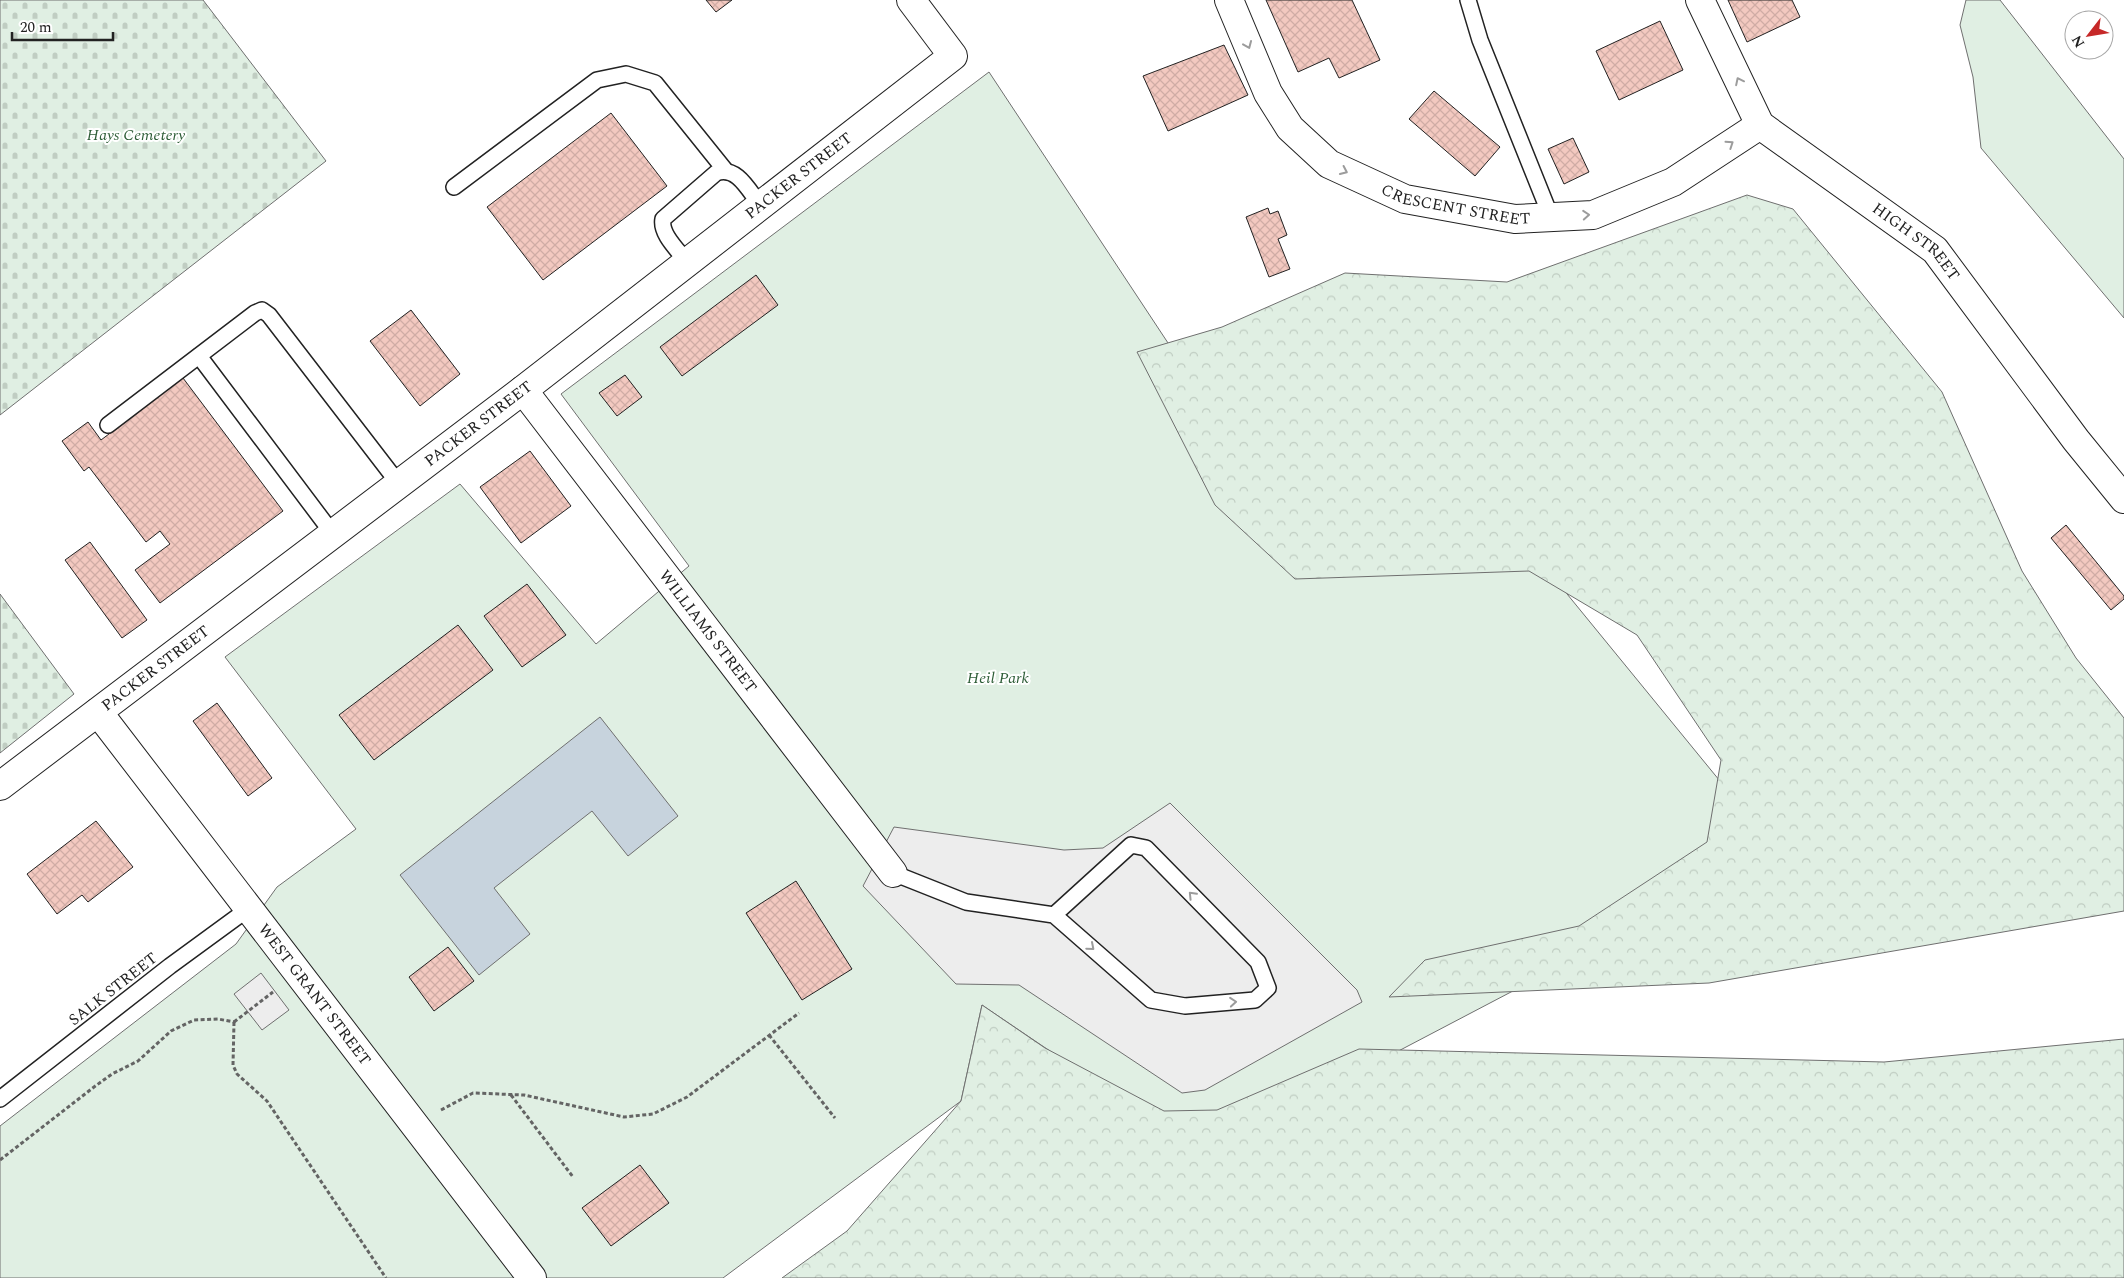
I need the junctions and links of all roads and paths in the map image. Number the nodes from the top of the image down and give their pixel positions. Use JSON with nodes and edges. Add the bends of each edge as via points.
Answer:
{"nodes":[{"id":1,"x":911,"y":0,"type":"edge"},
{"id":2,"x":1229,"y":0,"type":"edge"},
{"id":3,"x":1468,"y":0,"type":"edge"},
{"id":4,"x":1700,"y":0,"type":"edge"},
{"id":5,"x":1760,"y":125,"type":"junction"},
{"id":6,"x":725,"y":170,"type":"junction"},
{"id":7,"x":454,"y":187,"type":"dead end"},
{"id":8,"x":761,"y":206,"type":"junction"},
{"id":9,"x":1550,"y":217,"type":"junction"},
{"id":10,"x":688,"y":262,"type":"junction"},
{"id":11,"x":199,"y":356,"type":"junction"},
{"id":12,"x":523,"y":390,"type":"junction"},
{"id":13,"x":108,"y":424,"type":"dead end"},
{"id":14,"x":399,"y":484,"type":"junction"},
{"id":15,"x":2124,"y":499,"type":"edge"},
{"id":16,"x":333,"y":534,"type":"junction"},
{"id":17,"x":98,"y":712,"type":"junction"},
{"id":18,"x":0,"y":786,"type":"edge"},
{"id":19,"x":892,"y":873,"type":"joint"},
{"id":20,"x":248,"y":909,"type":"junction"},
{"id":21,"x":1054,"y":915,"type":"junction"},
{"id":22,"x":298,"y":973,"type":"junction"},
{"id":23,"x":799,"y":1013,"type":"dead end"},
{"id":24,"x":234,"y":1022,"type":"junction"},
{"id":25,"x":768,"y":1035,"type":"junction"},
{"id":26,"x":512,"y":1095,"type":"junction"},
{"id":27,"x":0,"y":1099,"type":"edge"},
{"id":28,"x":835,"y":1118,"type":"dead end"},
{"id":29,"x":414,"y":1125,"type":"junction"},
{"id":30,"x":0,"y":1160,"type":"edge"},
{"id":31,"x":573,"y":1177,"type":"dead end"},
{"id":32,"x":386,"y":1278,"type":"edge"},
{"id":33,"x":532,"y":1278,"type":"edge"}],
"edges":[{"from":1,"to":8,"type":"street","name":"PACKER STREET","via":[[953,56]]},
{"from":2,"to":9,"type":"street","name":"CRESCENT STREET","one_way":true,"via":[[1268,92],[1290,128],[1329,164],[1405,199],[1515,219]]},
{"from":3,"to":9,"type":"lane","via":[[1480,40]]},
{"from":5,"to":4,"type":"street","name":"HIGH STREET","one_way":true},
{"from":9,"to":5,"type":"street","name":"CRESCENT STREET","one_way":true,"via":[[1593,215],[1673,182]]},
{"from":5,"to":15,"type":"street","name":"HIGH STREET","via":[[1935,250],[2076,440]]},
{"from":6,"to":7,"type":"lane","via":[[655,83],[626,74],[597,80]]},
{"from":6,"to":8,"type":"lane","via":[[734,173]]},
{"from":6,"to":10,"type":"lane","via":[[716,173],[663,219],[662,226],[667,235]]},
{"from":8,"to":10,"type":"street","name":"PACKER STREET"},
{"from":10,"to":12,"type":"street","name":"PACKER STREET"},
{"from":11,"to":13,"type":"lane"},
{"from":11,"to":14,"type":"lane","via":[[262,310]]},
{"from":11,"to":16,"type":"lane"},
{"from":12,"to":14,"type":"street","name":"PACKER STREET"},
{"from":12,"to":19,"type":"street","name":"WILLIAMS STREET"},
{"from":14,"to":16,"type":"street","name":"PACKER STREET"},
{"from":16,"to":17,"type":"street","name":"PACKER STREET"},
{"from":17,"to":18,"type":"street","name":"PACKER STREET"},
{"from":17,"to":20,"type":"street","name":"WEST GRANT STREET"},
{"from":19,"to":21,"type":"lane","via":[[966,902]]},
{"from":20,"to":22,"type":"street","name":"WEST GRANT STREET"},
{"from":20,"to":27,"type":"lane","name":"SALK STREET"},
{"from":21,"to":21,"type":"lane","one_way":true,"via":[[1151,1000],[1184,1006],[1255,1000],[1268,988],[1258,962],[1146,848],[1131,845]]},
{"from":22,"to":24,"type":"path"},
{"from":22,"to":29,"type":"street","name":"WEST GRANT STREET"},
{"from":23,"to":25,"type":"path"},
{"from":24,"to":30,"type":"path","via":[[194,1020],[171,1031],[138,1062],[112,1074]]},
{"from":24,"to":32,"type":"path","via":[[233,1065],[237,1074],[267,1101]]},
{"from":25,"to":26,"type":"path","via":[[687,1097],[653,1114],[624,1117]]},
{"from":25,"to":28,"type":"path"},
{"from":26,"to":29,"type":"path","via":[[473,1094]]},
{"from":26,"to":31,"type":"path"},
{"from":29,"to":33,"type":"street","name":"WEST GRANT STREET"}]}
